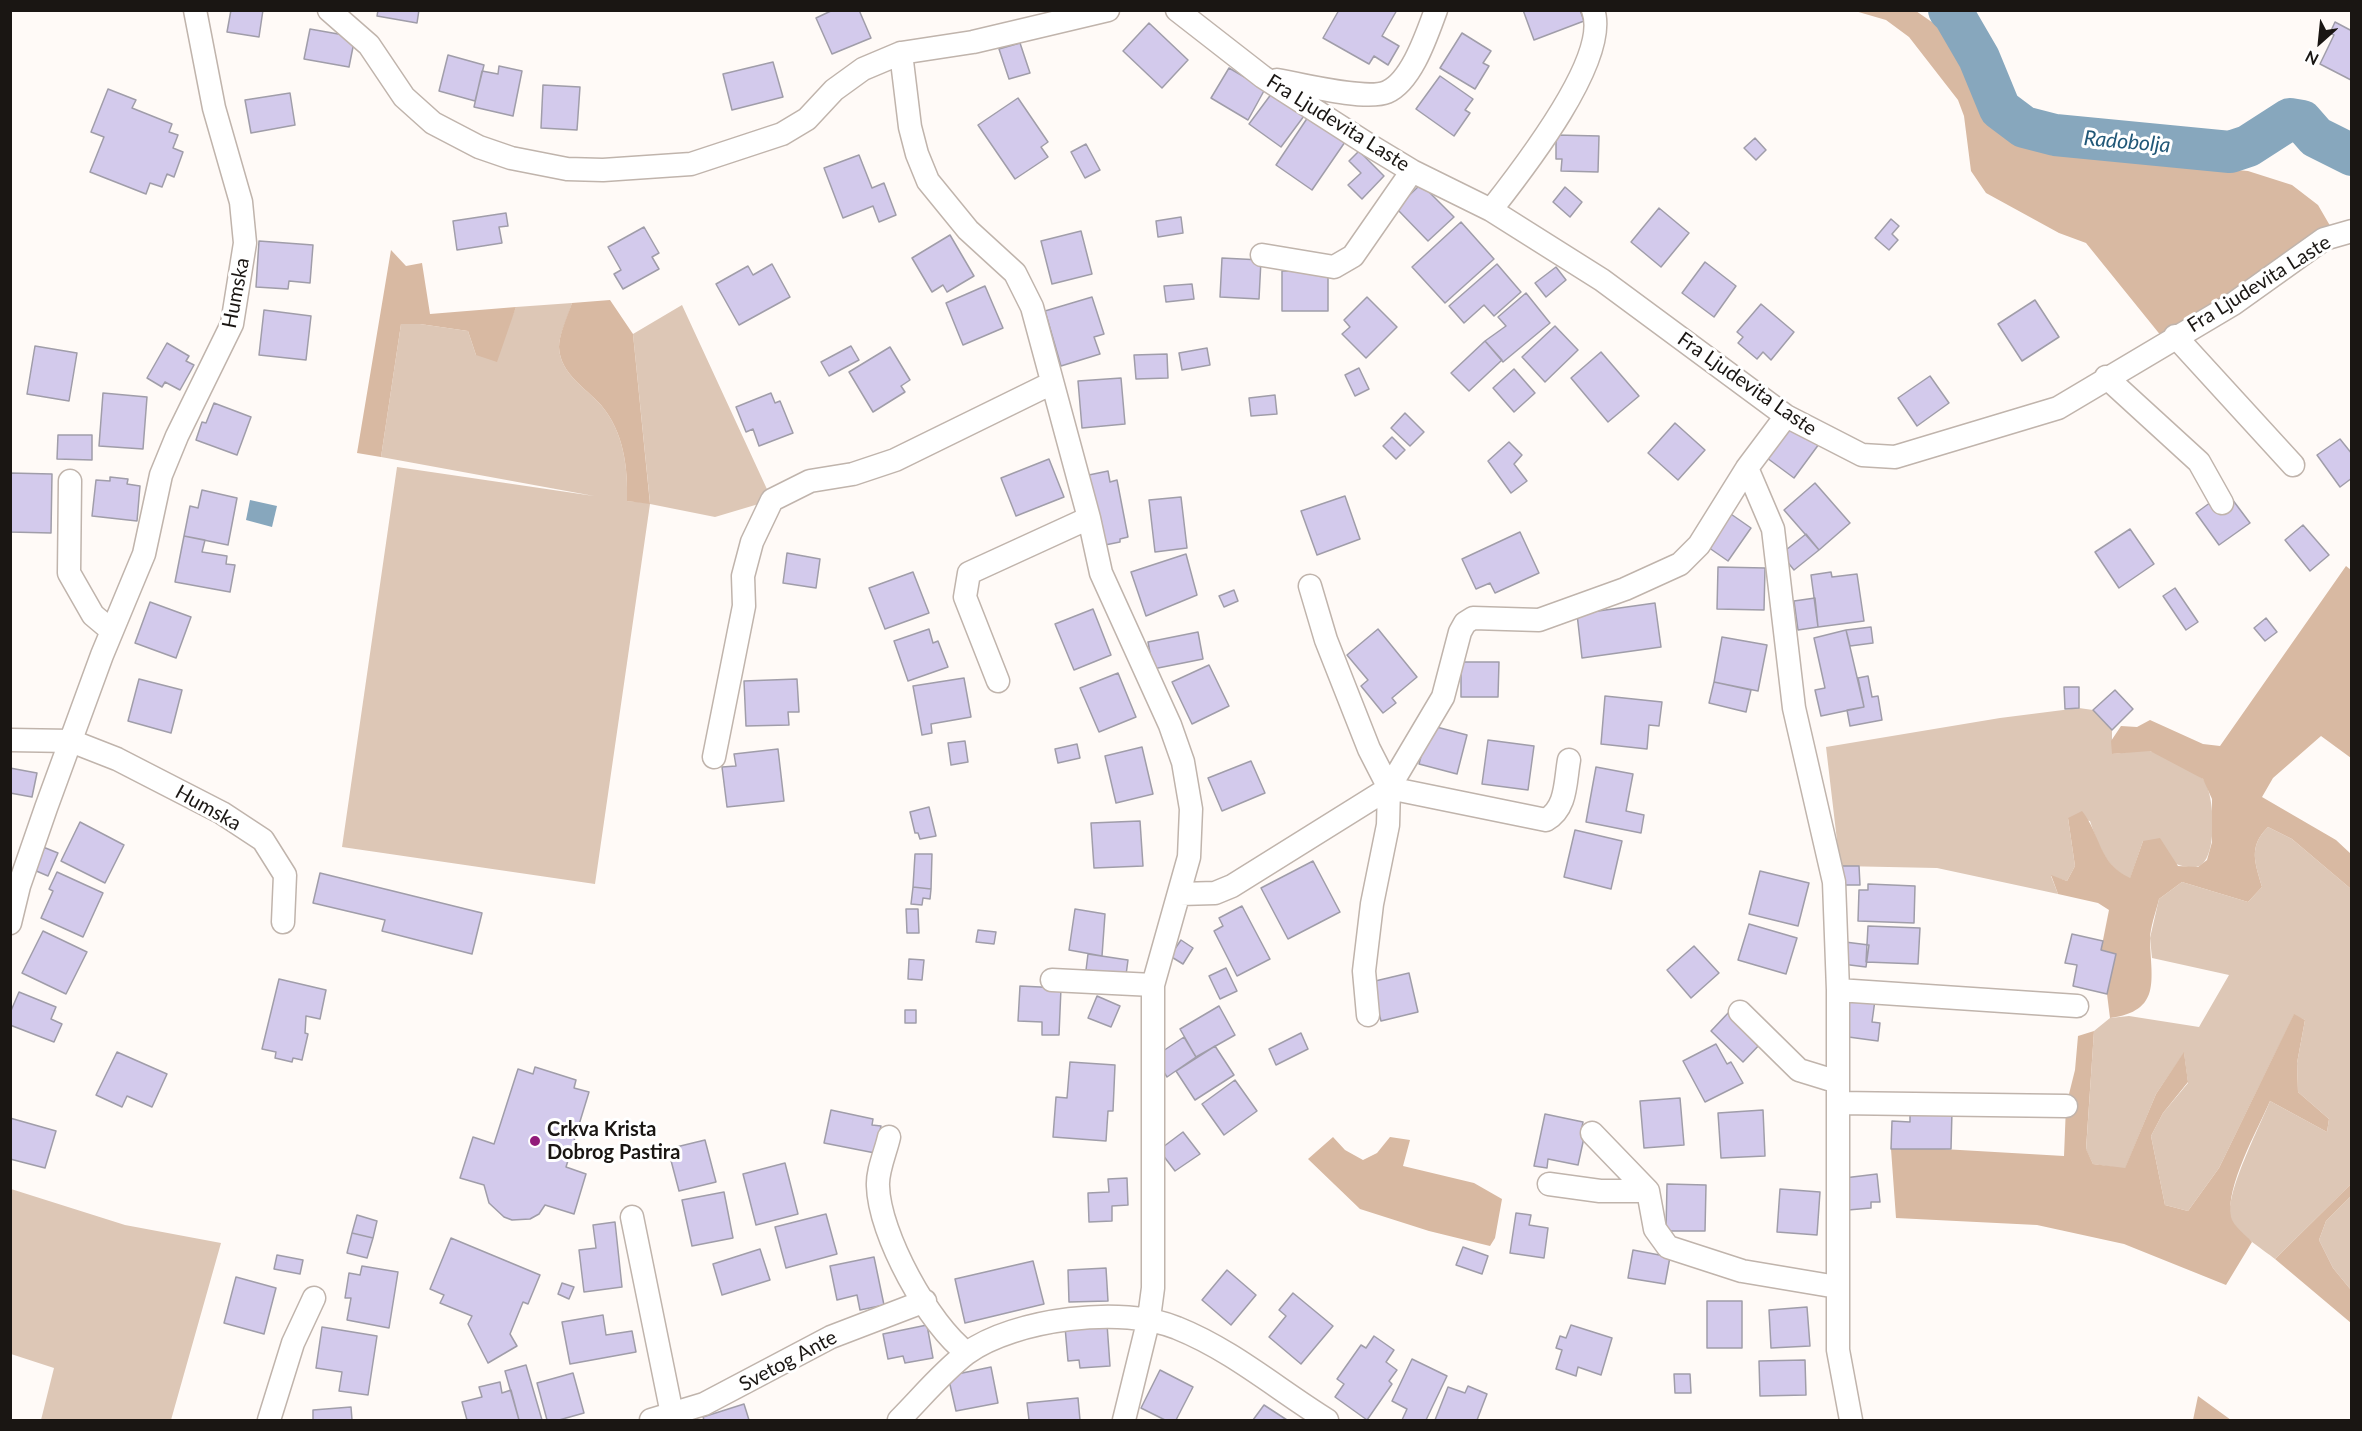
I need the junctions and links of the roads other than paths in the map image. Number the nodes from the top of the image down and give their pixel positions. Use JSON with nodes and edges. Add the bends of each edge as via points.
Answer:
{"nodes":[{"id":1,"x":195,"y":10,"type":"edge"},
{"id":2,"x":329,"y":10,"type":"edge"},
{"id":3,"x":1108,"y":10,"type":"edge"},
{"id":4,"x":1177,"y":10,"type":"edge"},
{"id":5,"x":1436,"y":10,"type":"edge"},
{"id":6,"x":1593,"y":10,"type":"edge"},
{"id":7,"x":901,"y":53,"type":"junction"},
{"id":8,"x":1263,"y":77,"type":"junction"},
{"id":9,"x":1412,"y":171,"type":"junction"},
{"id":10,"x":1491,"y":210,"type":"junction"},
{"id":11,"x":2350,"y":234,"type":"edge"},
{"id":12,"x":1262,"y":255,"type":"dead end"},
{"id":13,"x":2175,"y":336,"type":"junction"},
{"id":14,"x":2106,"y":377,"type":"junction"},
{"id":15,"x":1053,"y":382,"type":"junction"},
{"id":16,"x":1786,"y":416,"type":"junction"},
{"id":17,"x":2293,"y":465,"type":"dead end"},
{"id":18,"x":1747,"y":468,"type":"junction"},
{"id":19,"x":70,"y":481,"type":"dead end"},
{"id":20,"x":2222,"y":503,"type":"dead end"},
{"id":21,"x":1089,"y":518,"type":"junction"},
{"id":22,"x":1310,"y":586,"type":"dead end"},
{"id":23,"x":112,"y":631,"type":"junction"},
{"id":24,"x":998,"y":681,"type":"dead end"},
{"id":25,"x":10,"y":740,"type":"edge"},
{"id":26,"x":71,"y":741,"type":"junction"},
{"id":27,"x":714,"y":757,"type":"dead end"},
{"id":28,"x":1569,"y":760,"type":"dead end"},
{"id":29,"x":1389,"y":788,"type":"junction"},
{"id":30,"x":1180,"y":894,"type":"junction"},
{"id":31,"x":12,"y":909,"type":"edge"},
{"id":32,"x":283,"y":922,"type":"dead end"},
{"id":33,"x":1052,"y":980,"type":"dead end"},
{"id":34,"x":1153,"y":985,"type":"junction"},
{"id":35,"x":1838,"y":990,"type":"junction"},
{"id":36,"x":2077,"y":1006,"type":"dead end"},
{"id":37,"x":1740,"y":1012,"type":"dead end"},
{"id":38,"x":1368,"y":1015,"type":"dead end"},
{"id":39,"x":1838,"y":1093,"type":"junction"},
{"id":40,"x":2066,"y":1106,"type":"dead end"},
{"id":41,"x":1592,"y":1133,"type":"dead end"},
{"id":42,"x":890,"y":1137,"type":"dead end"},
{"id":43,"x":1549,"y":1184,"type":"dead end"},
{"id":44,"x":1648,"y":1191,"type":"junction"},
{"id":45,"x":632,"y":1217,"type":"dead end"},
{"id":46,"x":1837,"y":1287,"type":"junction"},
{"id":47,"x":314,"y":1298,"type":"dead end"},
{"id":48,"x":925,"y":1301,"type":"junction"},
{"id":49,"x":1149,"y":1318,"type":"junction"},
{"id":50,"x":967,"y":1353,"type":"junction"},
{"id":51,"x":672,"y":1414,"type":"junction"},
{"id":52,"x":269,"y":1420,"type":"edge"},
{"id":53,"x":651,"y":1420,"type":"edge"},
{"id":54,"x":899,"y":1420,"type":"edge"},
{"id":55,"x":1124,"y":1420,"type":"edge"},
{"id":56,"x":1327,"y":1420,"type":"edge"},
{"id":57,"x":1851,"y":1420,"type":"edge"}],
"edges":[{"from":1,"to":23,"type":"street","name":"Humska","via":[[214,108],[241,202],[245,243],[232,324],[161,475],[144,554]]},
{"from":2,"to":7,"type":"street","via":[[369,45],[404,97],[434,123],[479,147],[567,169],[691,164],[782,134],[807,119],[834,90],[863,69]]},
{"from":3,"to":7,"type":"street","via":[[973,42]]},
{"from":4,"to":8,"type":"street","name":"Fra Ljudevita Laste"},
{"from":5,"to":8,"type":"street","via":[[1413,65],[1386,92],[1340,93]]},
{"from":6,"to":10,"type":"street","via":[[1594,39],[1578,83],[1534,154]]},
{"from":7,"to":15,"type":"street","via":[[909,127],[928,181],[968,230],[1015,273],[1032,306]]},
{"from":8,"to":9,"type":"street","name":"Fra Ljudevita Laste"},
{"from":9,"to":10,"type":"street","name":"Fra Ljudevita Laste"},
{"from":9,"to":12,"type":"street","via":[[1353,256],[1334,267]]},
{"from":10,"to":16,"type":"street","name":"Fra Ljudevita Laste","via":[[1602,280]]},
{"from":11,"to":13,"type":"street","name":"Fra Ljudevita Laste","via":[[2324,239],[2233,304]]},
{"from":13,"to":14,"type":"street","name":"Fra Ljudevita Laste"},
{"from":13,"to":17,"type":"street"},
{"from":14,"to":16,"type":"street","name":"Fra Ljudevita Laste","via":[[2058,408],[1895,457],[1862,455]]},
{"from":14,"to":20,"type":"street","via":[[2199,462]]},
{"from":15,"to":21,"type":"street"},
{"from":15,"to":27,"type":"street","via":[[895,460],[853,474],[810,481],[772,500],[752,542],[743,576],[744,606]]},
{"from":16,"to":18,"type":"street"},
{"from":18,"to":29,"type":"street","via":[[1699,545],[1680,564],[1625,590],[1539,620],[1497,616],[1465,622],[1443,697]]},
{"from":18,"to":35,"type":"street","via":[[1773,529],[1794,708],[1834,882]]},
{"from":19,"to":23,"type":"street","via":[[69,573],[93,615]]},
{"from":21,"to":24,"type":"street","via":[[969,573],[965,597]]},
{"from":21,"to":30,"type":"street","via":[[1101,573],[1183,762],[1191,809],[1189,857]]},
{"from":22,"to":29,"type":"street","via":[[1326,640],[1369,749]]},
{"from":23,"to":26,"type":"street","name":"Humska"},
{"from":25,"to":26,"type":"street","name":"Humska"},
{"from":26,"to":31,"type":"street","name":"Humska"},
{"from":26,"to":32,"type":"street","name":"Humska","via":[[127,764],[222,813],[263,840],[285,874]]},
{"from":28,"to":29,"type":"street","via":[[1561,806],[1546,820]]},
{"from":29,"to":30,"type":"street","via":[[1232,886],[1215,893]]},
{"from":29,"to":38,"type":"street","via":[[1388,825],[1364,971]]},
{"from":30,"to":34,"type":"street"},
{"from":33,"to":34,"type":"street"},
{"from":34,"to":49,"type":"street","via":[[1153,1288]]},
{"from":35,"to":36,"type":"street"},
{"from":35,"to":39,"type":"street"},
{"from":37,"to":39,"type":"street","via":[[1799,1070]]},
{"from":39,"to":40,"type":"street"},
{"from":39,"to":46,"type":"street"},
{"from":41,"to":44,"type":"street"},
{"from":42,"to":48,"type":"street","via":[[877,1184],[881,1210],[910,1280]]},
{"from":43,"to":44,"type":"street","via":[[1600,1191]]},
{"from":44,"to":46,"type":"street","via":[[1655,1228],[1668,1247],[1742,1271]]},
{"from":45,"to":51,"type":"street"},
{"from":46,"to":57,"type":"street","via":[[1838,1350]]},
{"from":47,"to":52,"type":"street","via":[[293,1343]]},
{"from":48,"to":50,"type":"street","via":[[953,1343]]},
{"from":48,"to":51,"type":"street","name":"Svetog Ante","via":[[831,1337],[729,1392]]},
{"from":49,"to":50,"type":"street","via":[[1104,1317],[1044,1324],[1001,1336]]},
{"from":49,"to":55,"type":"street"},
{"from":49,"to":56,"type":"street","via":[[1220,1349]]},
{"from":50,"to":54,"type":"street"},
{"from":51,"to":53,"type":"street","name":"Svetog Ante"}]}
